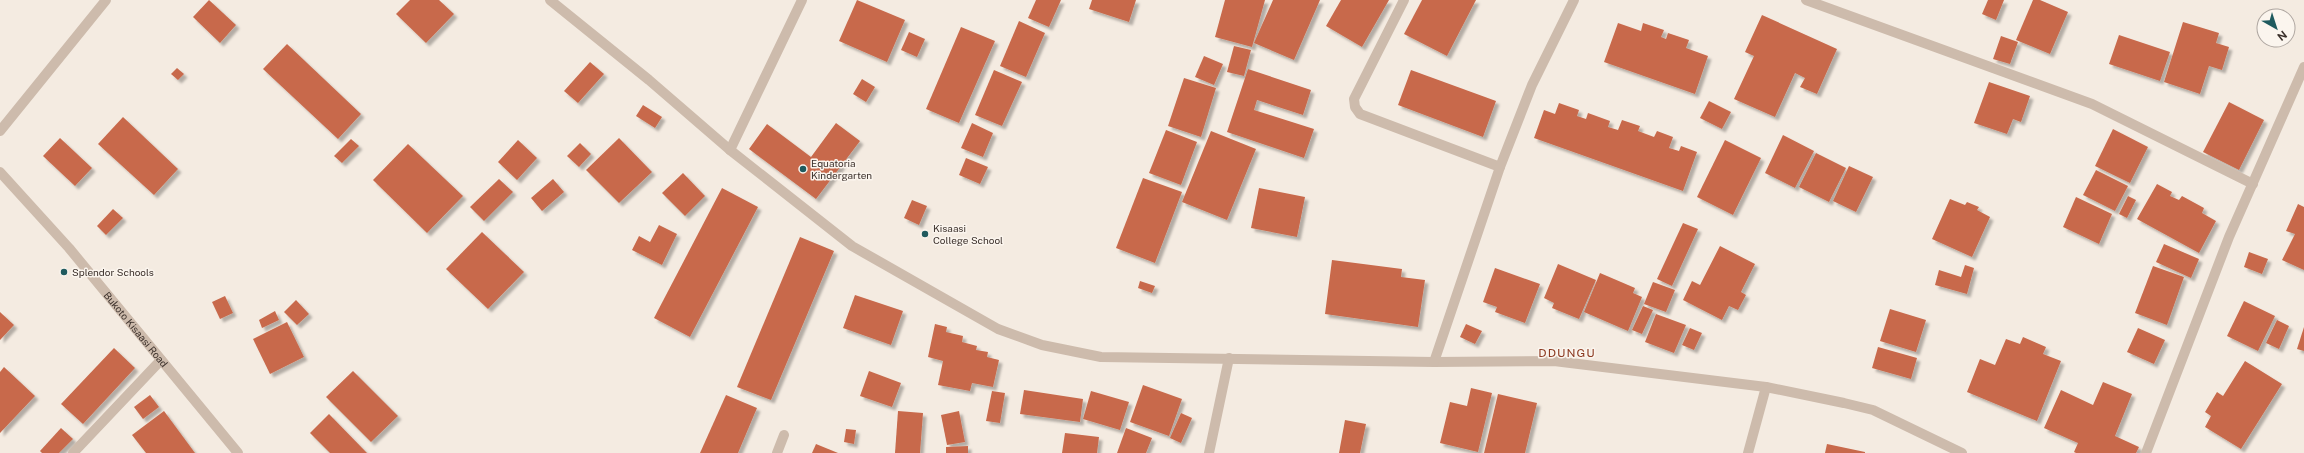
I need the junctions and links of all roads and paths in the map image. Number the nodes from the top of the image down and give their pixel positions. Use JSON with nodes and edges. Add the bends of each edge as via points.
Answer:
{"nodes":[{"id":1,"x":106,"y":0,"type":"edge"},
{"id":2,"x":550,"y":0,"type":"edge"},
{"id":3,"x":802,"y":0,"type":"edge"},
{"id":4,"x":1404,"y":0,"type":"edge"},
{"id":5,"x":1574,"y":0,"type":"edge"},
{"id":6,"x":1806,"y":0,"type":"edge"},
{"id":7,"x":2304,"y":67,"type":"edge"},
{"id":8,"x":0,"y":131,"type":"edge"},
{"id":9,"x":730,"y":150,"type":"junction"},
{"id":10,"x":1500,"y":167,"type":"junction"},
{"id":11,"x":0,"y":172,"type":"edge"},
{"id":12,"x":2253,"y":184,"type":"junction"},
{"id":13,"x":1229,"y":358,"type":"junction"},
{"id":14,"x":161,"y":360,"type":"junction"},
{"id":15,"x":1434,"y":362,"type":"junction"},
{"id":16,"x":1766,"y":387,"type":"junction"},
{"id":17,"x":784,"y":435,"type":"dead end"},
{"id":18,"x":74,"y":453,"type":"edge"},
{"id":19,"x":238,"y":453,"type":"edge"},
{"id":20,"x":777,"y":453,"type":"edge"},
{"id":21,"x":1209,"y":453,"type":"edge"},
{"id":22,"x":1748,"y":453,"type":"edge"},
{"id":23,"x":1962,"y":453,"type":"edge"},
{"id":24,"x":2146,"y":453,"type":"edge"}],
"edges":[{"from":1,"to":8,"type":"street"},
{"from":2,"to":9,"type":"street"},
{"from":3,"to":9,"type":"street"},
{"from":4,"to":10,"type":"street","via":[[1354,99],[1355,107],[1360,114]]},
{"from":5,"to":10,"type":"street","via":[[1532,85]]},
{"from":6,"to":12,"type":"street","via":[[2092,104]]},
{"from":7,"to":12,"type":"street"},
{"from":9,"to":13,"type":"street","via":[[852,246],[998,329],[1042,345],[1101,357]]},
{"from":10,"to":15,"type":"street"},
{"from":11,"to":14,"type":"street","name":"Bukoto Kisaasi Road","via":[[69,248]]},
{"from":12,"to":24,"type":"street","via":[[2229,237]]},
{"from":13,"to":15,"type":"street"},
{"from":13,"to":21,"type":"street"},
{"from":14,"to":18,"type":"street"},
{"from":14,"to":19,"type":"street","name":"Bukoto Kisaasi Road"},
{"from":15,"to":16,"type":"street","via":[[1554,361]]},
{"from":16,"to":22,"type":"street"},
{"from":16,"to":23,"type":"street","via":[[1873,410]]},
{"from":17,"to":20,"type":"street"}]}
